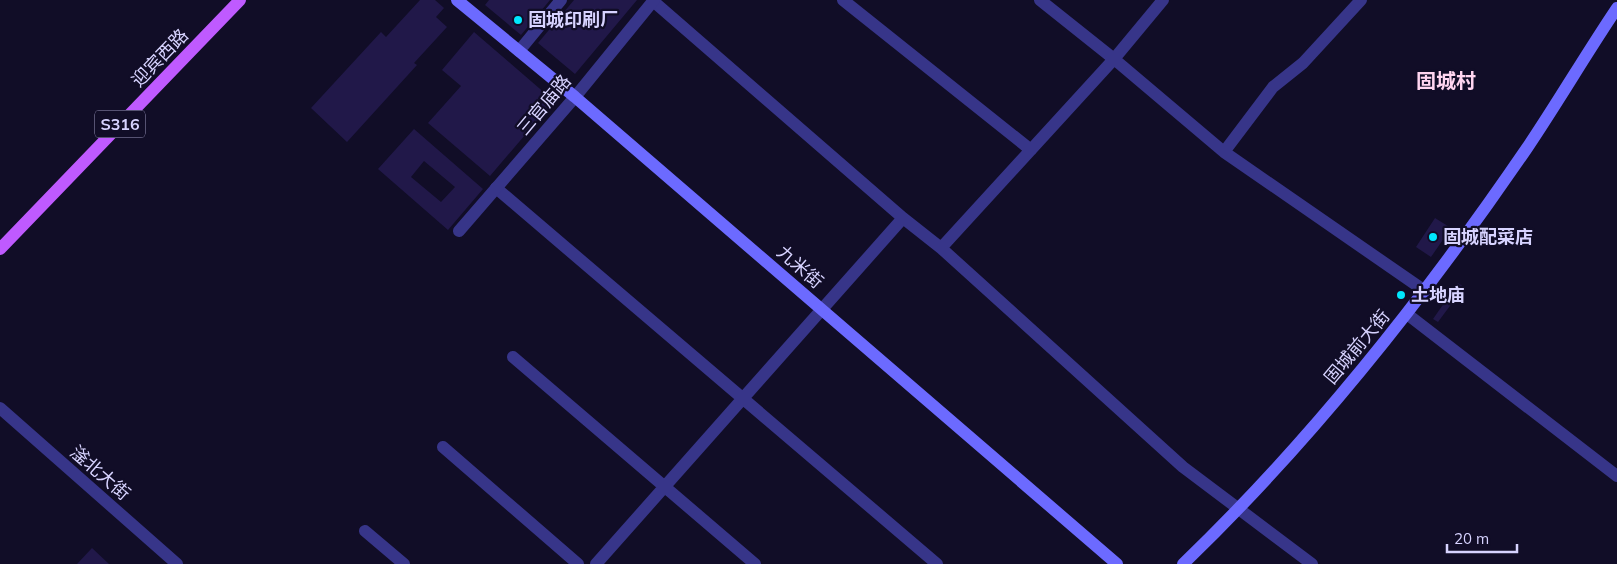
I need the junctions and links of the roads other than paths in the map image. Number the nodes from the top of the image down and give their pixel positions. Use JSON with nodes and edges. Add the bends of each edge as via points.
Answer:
{"nodes":[{"id":1,"x":240,"y":0,"type":"edge"},
{"id":2,"x":457,"y":0,"type":"edge"},
{"id":3,"x":561,"y":0,"type":"edge"},
{"id":4,"x":843,"y":0,"type":"edge"},
{"id":5,"x":1040,"y":0,"type":"edge"},
{"id":6,"x":1163,"y":0,"type":"edge"},
{"id":7,"x":1361,"y":0,"type":"edge"},
{"id":8,"x":654,"y":1,"type":"edge"},
{"id":9,"x":1616,"y":13,"type":"edge"},
{"id":10,"x":519,"y":51,"type":"junction"},
{"id":11,"x":1114,"y":59,"type":"junction"},
{"id":12,"x":575,"y":97,"type":"junction"},
{"id":13,"x":1031,"y":150,"type":"junction"},
{"id":14,"x":1224,"y":152,"type":"junction"},
{"id":15,"x":496,"y":188,"type":"junction"},
{"id":16,"x":903,"y":218,"type":"junction"},
{"id":17,"x":459,"y":231,"type":"dead end"},
{"id":18,"x":941,"y":248,"type":"junction"},
{"id":19,"x":0,"y":249,"type":"edge"},
{"id":20,"x":1425,"y":291,"type":"junction"},
{"id":21,"x":822,"y":309,"type":"junction"},
{"id":22,"x":1408,"y":314,"type":"junction"},
{"id":23,"x":513,"y":357,"type":"dead end"},
{"id":24,"x":743,"y":398,"type":"junction"},
{"id":25,"x":0,"y":408,"type":"edge"},
{"id":26,"x":443,"y":447,"type":"dead end"},
{"id":27,"x":1617,"y":476,"type":"edge"},
{"id":28,"x":664,"y":486,"type":"junction"},
{"id":29,"x":1240,"y":509,"type":"junction"},
{"id":30,"x":365,"y":531,"type":"dead end"},
{"id":31,"x":177,"y":564,"type":"edge"},
{"id":32,"x":404,"y":564,"type":"edge"},
{"id":33,"x":578,"y":564,"type":"edge"},
{"id":34,"x":596,"y":564,"type":"edge"},
{"id":35,"x":755,"y":564,"type":"edge"},
{"id":36,"x":937,"y":564,"type":"edge"},
{"id":37,"x":1116,"y":564,"type":"edge"},
{"id":38,"x":1183,"y":564,"type":"edge"},
{"id":39,"x":1312,"y":564,"type":"edge"}],
"edges":[{"from":1,"to":19,"type":"main road","name":"迎宾西路","number":"S316"},
{"from":2,"to":10,"type":"street","name":"九米街"},
{"from":3,"to":10,"type":"street"},
{"from":4,"to":13,"type":"street"},
{"from":5,"to":11,"type":"street"},
{"from":6,"to":11,"type":"street"},
{"from":7,"to":14,"type":"street","via":[[1303,63],[1273,87]]},
{"from":8,"to":12,"type":"street","name":"三官庙路"},
{"from":8,"to":16,"type":"street"},
{"from":9,"to":20,"type":"street","name":"固城前大街","via":[[1527,147]]},
{"from":10,"to":12,"type":"street","name":"九米街"},
{"from":11,"to":13,"type":"street"},
{"from":11,"to":14,"type":"street"},
{"from":12,"to":15,"type":"street","name":"三官庙路"},
{"from":12,"to":21,"type":"street","name":"九米街"},
{"from":13,"to":18,"type":"street"},
{"from":14,"to":20,"type":"street"},
{"from":15,"to":17,"type":"street","name":"三官庙路"},
{"from":15,"to":24,"type":"street"},
{"from":16,"to":18,"type":"street"},
{"from":16,"to":21,"type":"street"},
{"from":18,"to":29,"type":"street","via":[[1183,467]]},
{"from":20,"to":22,"type":"street","name":"固城前大街"},
{"from":21,"to":24,"type":"street"},
{"from":21,"to":37,"type":"street","name":"九米街"},
{"from":22,"to":27,"type":"street"},
{"from":22,"to":29,"type":"street","name":"固城前大街"},
{"from":23,"to":28,"type":"street"},
{"from":24,"to":28,"type":"street"},
{"from":24,"to":36,"type":"street"},
{"from":25,"to":31,"type":"street","name":"滏北大街"},
{"from":26,"to":33,"type":"street"},
{"from":28,"to":34,"type":"street"},
{"from":28,"to":35,"type":"street"},
{"from":29,"to":38,"type":"street","name":"固城前大街"},
{"from":29,"to":39,"type":"street"},
{"from":30,"to":32,"type":"street"}]}
